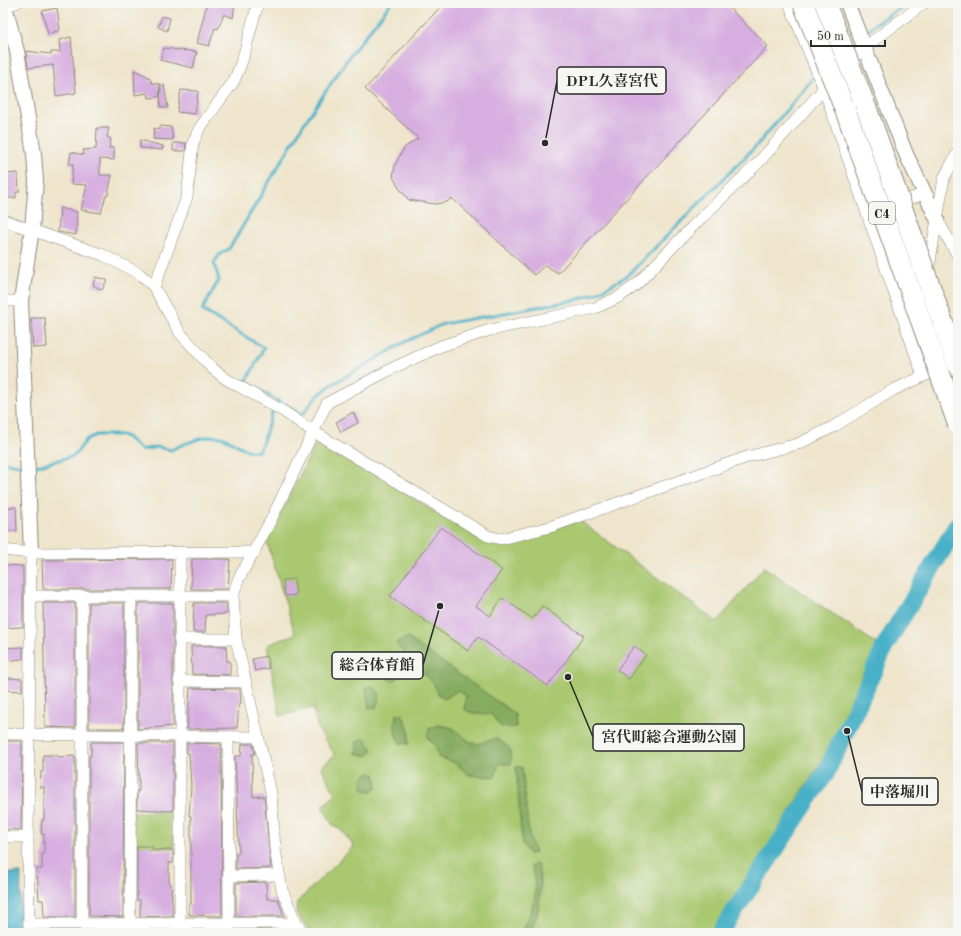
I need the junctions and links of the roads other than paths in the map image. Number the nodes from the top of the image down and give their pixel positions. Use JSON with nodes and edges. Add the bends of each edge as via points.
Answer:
{"nodes":[{"id":1,"x":258,"y":3,"type":"edge"},
{"id":2,"x":789,"y":3,"type":"edge"},
{"id":3,"x":803,"y":3,"type":"edge"},
{"id":4,"x":825,"y":3,"type":"edge"},
{"id":5,"x":847,"y":3,"type":"edge"},
{"id":6,"x":924,"y":3,"type":"edge"},
{"id":7,"x":8,"y":4,"type":"edge"},
{"id":8,"x":865,"y":47,"type":"junction"},
{"id":9,"x":824,"y":89,"type":"junction"},
{"id":10,"x":958,"y":152,"type":"edge"},
{"id":11,"x":924,"y":194,"type":"junction"},
{"id":12,"x":867,"y":212,"type":"junction"},
{"id":13,"x":937,"y":219,"type":"junction"},
{"id":14,"x":3,"y":220,"type":"edge"},
{"id":15,"x":32,"y":229,"type":"junction"},
{"id":16,"x":958,"y":256,"type":"edge"},
{"id":17,"x":154,"y":287,"type":"junction"},
{"id":18,"x":3,"y":301,"type":"edge"},
{"id":19,"x":21,"y":301,"type":"junction"},
{"id":20,"x":954,"y":366,"type":"edge"},
{"id":21,"x":923,"y":376,"type":"junction"},
{"id":22,"x":958,"y":424,"type":"edge"},
{"id":23,"x":314,"y":432,"type":"junction"},
{"id":24,"x":3,"y":550,"type":"edge"},
{"id":25,"x":180,"y":552,"type":"junction"},
{"id":26,"x":255,"y":552,"type":"junction"},
{"id":27,"x":31,"y":553,"type":"junction"},
{"id":28,"x":31,"y":596,"type":"junction"},
{"id":29,"x":82,"y":596,"type":"junction"},
{"id":30,"x":131,"y":596,"type":"junction"},
{"id":31,"x":180,"y":596,"type":"junction"},
{"id":32,"x":233,"y":596,"type":"junction"},
{"id":33,"x":179,"y":639,"type":"junction"},
{"id":34,"x":236,"y":639,"type":"junction"},
{"id":35,"x":179,"y":681,"type":"junction"},
{"id":36,"x":245,"y":682,"type":"junction"},
{"id":37,"x":3,"y":734,"type":"edge"},
{"id":38,"x":29,"y":734,"type":"junction"},
{"id":39,"x":82,"y":734,"type":"junction"},
{"id":40,"x":130,"y":735,"type":"junction"},
{"id":41,"x":179,"y":735,"type":"junction"},
{"id":42,"x":228,"y":737,"type":"junction"},
{"id":43,"x":257,"y":737,"type":"junction"},
{"id":44,"x":3,"y":837,"type":"edge"},
{"id":45,"x":28,"y":837,"type":"junction"},
{"id":46,"x":279,"y":875,"type":"junction"},
{"id":47,"x":229,"y":876,"type":"junction"},
{"id":48,"x":296,"y":923,"type":"junction"},
{"id":49,"x":82,"y":924,"type":"junction"},
{"id":50,"x":130,"y":924,"type":"junction"},
{"id":51,"x":29,"y":928,"type":"edge"},
{"id":52,"x":229,"y":928,"type":"edge"},
{"id":53,"x":276,"y":928,"type":"edge"},
{"id":54,"x":180,"y":929,"type":"edge"},
{"id":55,"x":304,"y":933,"type":"edge"}],
"edges":[{"from":1,"to":17,"type":"street","via":[[234,81],[199,128],[193,143],[187,197]]},
{"from":2,"to":9,"type":"street"},
{"from":3,"to":22,"type":"highway","number":"C4","bridge":true,"via":[[849,120]]},
{"from":4,"to":20,"type":"highway","number":"C4","bridge":true,"via":[[869,115]]},
{"from":5,"to":8,"type":"street"},
{"from":6,"to":8,"type":"street"},
{"from":7,"to":15,"type":"street","via":[[34,154],[36,181]]},
{"from":8,"to":9,"type":"street"},
{"from":8,"to":11,"type":"street"},
{"from":9,"to":12,"type":"street"},
{"from":9,"to":23,"type":"street","via":[[759,162],[636,285],[620,297],[595,308],[490,330],[440,346],[327,403]]},
{"from":10,"to":13,"type":"street","via":[[944,178]]},
{"from":11,"to":12,"type":"street"},
{"from":11,"to":13,"type":"street"},
{"from":12,"to":21,"type":"street"},
{"from":13,"to":16,"type":"street"},
{"from":13,"to":20,"type":"street","via":[[928,267],[928,288]]},
{"from":14,"to":15,"type":"street"},
{"from":15,"to":17,"type":"street","via":[[103,255],[140,274]]},
{"from":15,"to":19,"type":"street"},
{"from":17,"to":23,"type":"street","via":[[180,333],[212,368]]},
{"from":18,"to":19,"type":"street"},
{"from":19,"to":27,"type":"street"},
{"from":20,"to":21,"type":"street"},
{"from":21,"to":23,"type":"street","via":[[893,390],[833,428],[798,444],[747,457],[550,527],[501,539],[488,536]]},
{"from":23,"to":26,"type":"street"},
{"from":24,"to":27,"type":"street"},
{"from":25,"to":26,"type":"street"},
{"from":25,"to":27,"type":"street"},
{"from":25,"to":31,"type":"street"},
{"from":26,"to":32,"type":"street","via":[[238,580]]},
{"from":27,"to":28,"type":"street"},
{"from":28,"to":29,"type":"street"},
{"from":28,"to":38,"type":"street"},
{"from":29,"to":30,"type":"street"},
{"from":29,"to":39,"type":"street"},
{"from":30,"to":31,"type":"street"},
{"from":30,"to":40,"type":"street"},
{"from":31,"to":32,"type":"street"},
{"from":31,"to":33,"type":"street"},
{"from":32,"to":34,"type":"street"},
{"from":33,"to":34,"type":"street"},
{"from":33,"to":35,"type":"street"},
{"from":34,"to":36,"type":"street"},
{"from":35,"to":36,"type":"street"},
{"from":35,"to":41,"type":"street"},
{"from":36,"to":43,"type":"street"},
{"from":37,"to":38,"type":"street"},
{"from":38,"to":39,"type":"street"},
{"from":38,"to":45,"type":"street"},
{"from":39,"to":40,"type":"street"},
{"from":39,"to":49,"type":"street"},
{"from":40,"to":41,"type":"street"},
{"from":40,"to":50,"type":"street"},
{"from":41,"to":42,"type":"street"},
{"from":41,"to":54,"type":"street"},
{"from":42,"to":43,"type":"street"},
{"from":42,"to":47,"type":"street"},
{"from":43,"to":46,"type":"street","via":[[271,793]]},
{"from":44,"to":45,"type":"street"},
{"from":45,"to":51,"type":"street"},
{"from":46,"to":47,"type":"street"},
{"from":46,"to":48,"type":"street","via":[[282,890]]},
{"from":47,"to":52,"type":"street"},
{"from":48,"to":53,"type":"street"},
{"from":48,"to":55,"type":"street"},
{"from":49,"to":50,"type":"street"},
{"from":49,"to":51,"type":"street"},
{"from":50,"to":54,"type":"street"},
{"from":52,"to":53,"type":"street"},
{"from":52,"to":54,"type":"street"}]}
